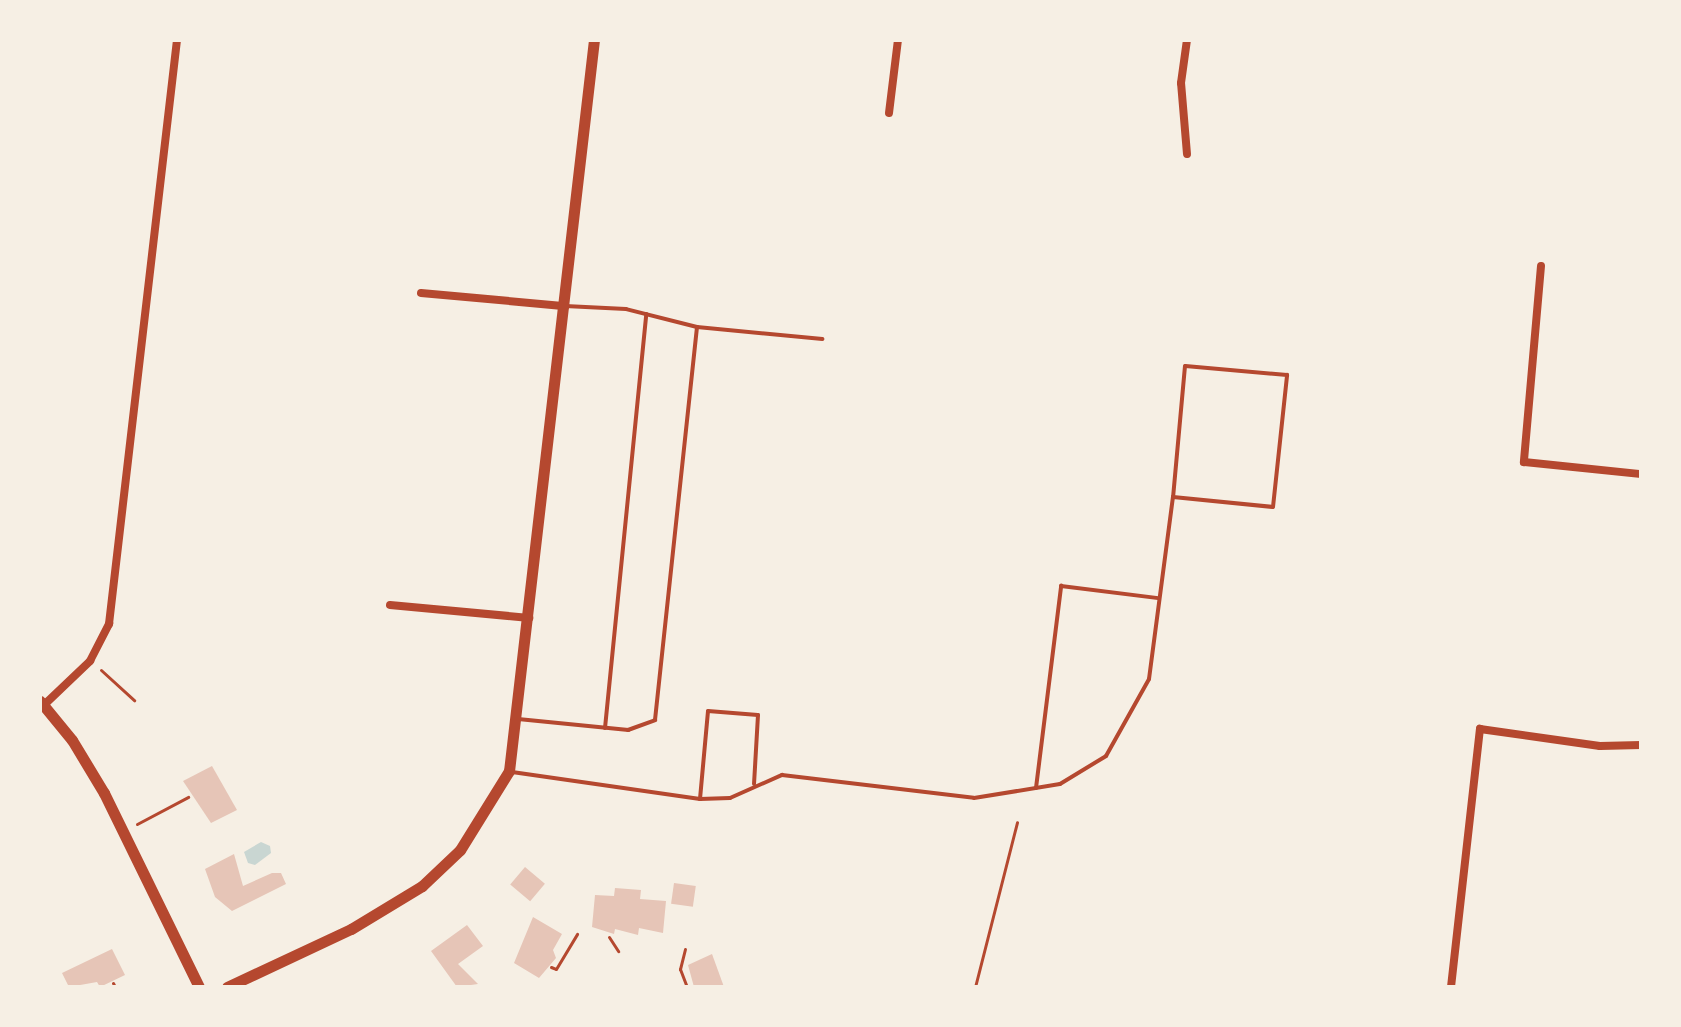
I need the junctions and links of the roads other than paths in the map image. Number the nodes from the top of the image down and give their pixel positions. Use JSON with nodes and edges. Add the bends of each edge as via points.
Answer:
{"nodes":[{"id":1,"x":177,"y":40,"type":"edge"},
{"id":2,"x":594,"y":40,"type":"edge"},
{"id":3,"x":898,"y":40,"type":"edge"},
{"id":4,"x":1187,"y":40,"type":"edge"},
{"id":5,"x":889,"y":113,"type":"dead end"},
{"id":6,"x":1187,"y":154,"type":"dead end"},
{"id":7,"x":1541,"y":266,"type":"dead end"},
{"id":8,"x":421,"y":293,"type":"dead end"},
{"id":9,"x":565,"y":306,"type":"junction"},
{"id":10,"x":646,"y":314,"type":"junction"},
{"id":11,"x":697,"y":327,"type":"junction"},
{"id":12,"x":822,"y":339,"type":"dead end"},
{"id":13,"x":1641,"y":474,"type":"edge"},
{"id":14,"x":1173,"y":497,"type":"junction"},
{"id":15,"x":1159,"y":598,"type":"junction"},
{"id":16,"x":390,"y":605,"type":"dead end"},
{"id":17,"x":529,"y":618,"type":"junction"},
{"id":18,"x":42,"y":703,"type":"edge"},
{"id":19,"x":518,"y":719,"type":"junction"},
{"id":20,"x":605,"y":728,"type":"junction"},
{"id":21,"x":1641,"y":745,"type":"edge"},
{"id":22,"x":509,"y":771,"type":"junction"},
{"id":23,"x":754,"y":784,"type":"junction"},
{"id":24,"x":1036,"y":788,"type":"junction"},
{"id":25,"x":700,"y":799,"type":"junction"},
{"id":26,"x":199,"y":987,"type":"edge"},
{"id":27,"x":227,"y":987,"type":"edge"},
{"id":28,"x":1451,"y":987,"type":"edge"}],
"edges":[{"from":1,"to":18,"type":"street","via":[[109,624],[90,661]]},
{"from":2,"to":9,"type":"street"},
{"from":3,"to":5,"type":"street"},
{"from":4,"to":6,"type":"street","via":[[1181,83]]},
{"from":7,"to":13,"type":"street","via":[[1524,462]]},
{"from":8,"to":9,"type":"street"},
{"from":9,"to":10,"type":"lane"},
{"from":9,"to":17,"type":"street"},
{"from":10,"to":11,"type":"lane"},
{"from":10,"to":20,"type":"lane"},
{"from":11,"to":12,"type":"lane"},
{"from":11,"to":20,"type":"lane","via":[[655,720],[643,728]]},
{"from":14,"to":14,"type":"lane","via":[[1273,507],[1287,375],[1185,366]]},
{"from":14,"to":15,"type":"lane"},
{"from":15,"to":24,"type":"lane","via":[[1149,679],[1106,756],[1060,784]]},
{"from":15,"to":24,"type":"lane","via":[[1061,586]]},
{"from":16,"to":17,"type":"street"},
{"from":17,"to":19,"type":"street"},
{"from":18,"to":26,"type":"street","via":[[104,793]]},
{"from":19,"to":20,"type":"lane"},
{"from":19,"to":22,"type":"street"},
{"from":21,"to":28,"type":"street","via":[[1600,746],[1480,729]]},
{"from":22,"to":25,"type":"lane"},
{"from":22,"to":27,"type":"street","via":[[460,850],[422,886],[351,929]]},
{"from":23,"to":24,"type":"lane","via":[[782,775],[974,798]]},
{"from":23,"to":25,"type":"lane","via":[[730,798]]},
{"from":23,"to":25,"type":"lane","via":[[758,715],[708,711]]}]}
